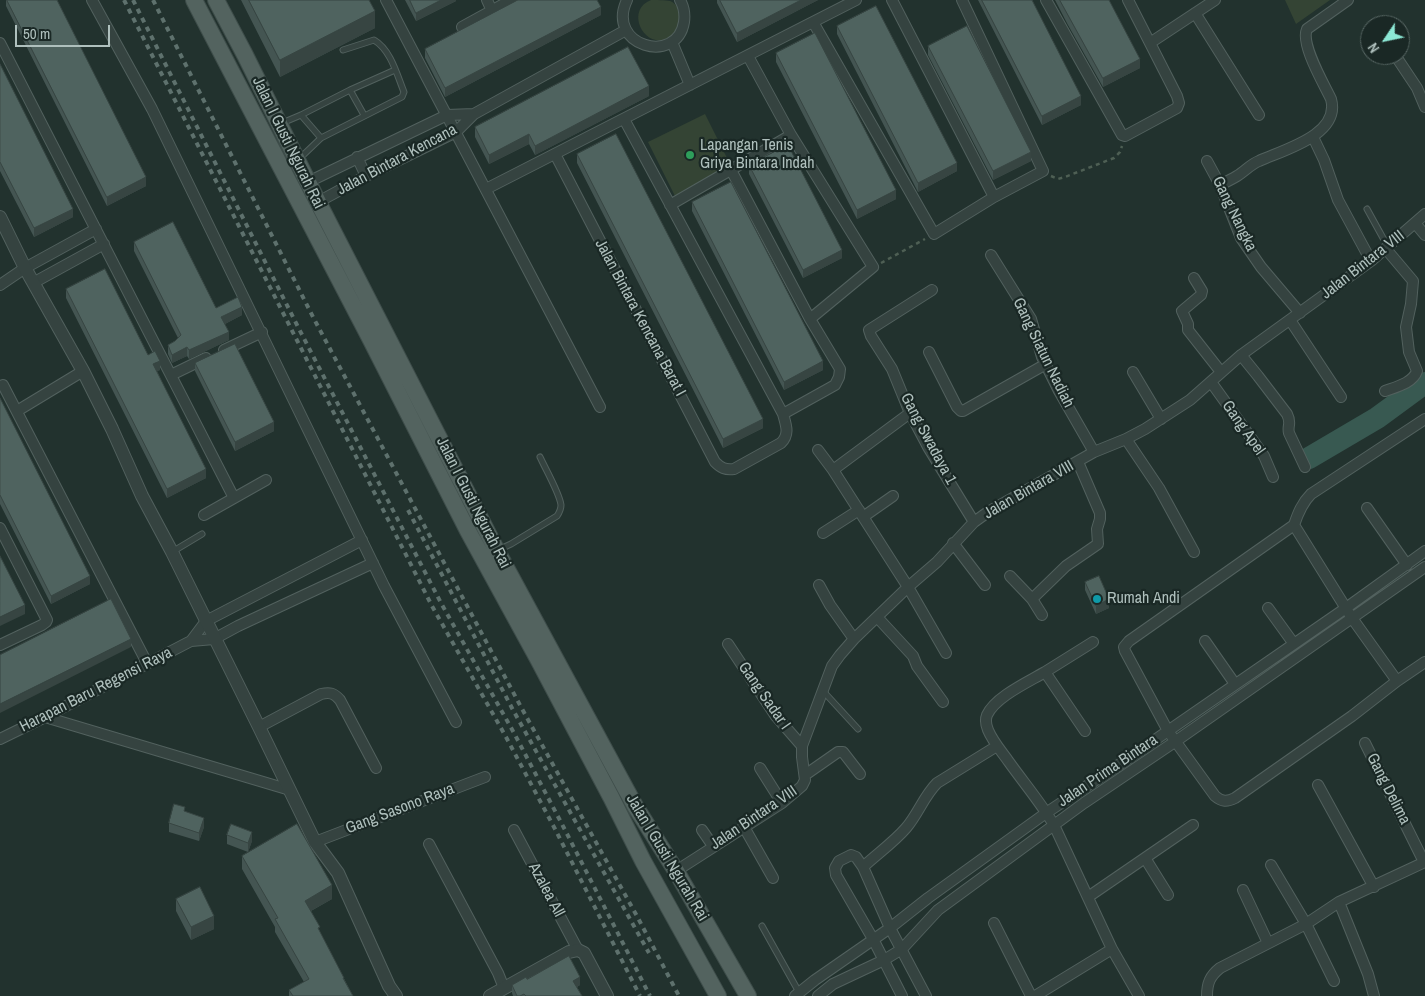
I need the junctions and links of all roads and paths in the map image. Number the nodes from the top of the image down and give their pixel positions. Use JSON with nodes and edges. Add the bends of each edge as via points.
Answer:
{"nodes":[{"id":1,"x":92,"y":0,"type":"edge"},
{"id":2,"x":194,"y":0,"type":"edge"},
{"id":3,"x":216,"y":0,"type":"edge"},
{"id":4,"x":386,"y":0,"type":"edge"},
{"id":5,"x":487,"y":0,"type":"edge"},
{"id":6,"x":511,"y":0,"type":"edge"},
{"id":7,"x":627,"y":0,"type":"edge"},
{"id":8,"x":856,"y":0,"type":"edge"},
{"id":9,"x":892,"y":0,"type":"edge"},
{"id":10,"x":962,"y":0,"type":"edge"},
{"id":11,"x":1046,"y":0,"type":"edge"},
{"id":12,"x":1128,"y":0,"type":"edge"},
{"id":13,"x":1215,"y":0,"type":"edge"},
{"id":14,"x":1348,"y":0,"type":"edge"},
{"id":15,"x":683,"y":1,"type":"edge"},
{"id":16,"x":1199,"y":7,"type":"edge"},
{"id":17,"x":492,"y":11,"type":"junction"},
{"id":18,"x":813,"y":22,"type":"junction"},
{"id":19,"x":462,"y":27,"type":"edge"},
{"id":20,"x":626,"y":30,"type":"junction"},
{"id":21,"x":672,"y":42,"type":"junction"},
{"id":22,"x":1150,"y":42,"type":"junction"},
{"id":23,"x":0,"y":43,"type":"edge"},
{"id":24,"x":343,"y":50,"type":"dead end"},
{"id":25,"x":244,"y":55,"type":"junction"},
{"id":26,"x":748,"y":56,"type":"junction"},
{"id":27,"x":227,"y":64,"type":"junction"},
{"id":28,"x":1401,"y":65,"type":"edge"},
{"id":29,"x":395,"y":70,"type":"junction"},
{"id":30,"x":690,"y":85,"type":"junction"},
{"id":31,"x":350,"y":90,"type":"junction"},
{"id":32,"x":1425,"y":107,"type":"edge"},
{"id":33,"x":474,"y":114,"type":"junction"},
{"id":34,"x":301,"y":115,"type":"junction"},
{"id":35,"x":364,"y":115,"type":"junction"},
{"id":36,"x":447,"y":115,"type":"junction"},
{"id":37,"x":1259,"y":115,"type":"dead end"},
{"id":38,"x":624,"y":119,"type":"junction"},
{"id":39,"x":278,"y":125,"type":"junction"},
{"id":40,"x":456,"y":132,"type":"junction"},
{"id":41,"x":791,"y":135,"type":"junction"},
{"id":42,"x":1122,"y":135,"type":"junction"},
{"id":43,"x":1313,"y":137,"type":"junction"},
{"id":44,"x":321,"y":138,"type":"junction"},
{"id":45,"x":555,"y":154,"type":"junction"},
{"id":46,"x":357,"y":157,"type":"junction"},
{"id":47,"x":297,"y":161,"type":"junction"},
{"id":48,"x":1207,"y":161,"type":"dead end"},
{"id":49,"x":731,"y":170,"type":"junction"},
{"id":50,"x":1044,"y":171,"type":"junction"},
{"id":51,"x":366,"y":176,"type":"junction"},
{"id":52,"x":308,"y":182,"type":"junction"},
{"id":53,"x":1220,"y":185,"type":"junction"},
{"id":54,"x":486,"y":190,"type":"junction"},
{"id":55,"x":994,"y":197,"type":"junction"},
{"id":56,"x":318,"y":202,"type":"junction"},
{"id":57,"x":670,"y":206,"type":"junction"},
{"id":58,"x":1367,"y":209,"type":"dead end"},
{"id":59,"x":1425,"y":214,"type":"edge"},
{"id":60,"x":0,"y":217,"type":"edge"},
{"id":61,"x":1415,"y":223,"type":"junction"},
{"id":62,"x":96,"y":229,"type":"junction"},
{"id":63,"x":934,"y":234,"type":"junction"},
{"id":64,"x":1425,"y":235,"type":"edge"},
{"id":65,"x":104,"y":244,"type":"junction"},
{"id":66,"x":1388,"y":247,"type":"junction"},
{"id":67,"x":991,"y":255,"type":"dead end"},
{"id":68,"x":1371,"y":261,"type":"junction"},
{"id":69,"x":873,"y":267,"type":"junction"},
{"id":70,"x":25,"y":268,"type":"junction"},
{"id":71,"x":1194,"y":278,"type":"dead end"},
{"id":72,"x":33,"y":283,"type":"junction"},
{"id":73,"x":0,"y":285,"type":"edge"},
{"id":74,"x":932,"y":290,"type":"dead end"},
{"id":75,"x":1300,"y":313,"type":"junction"},
{"id":76,"x":810,"y":319,"type":"junction"},
{"id":77,"x":1290,"y":320,"type":"junction"},
{"id":78,"x":262,"y":332,"type":"junction"},
{"id":79,"x":378,"y":337,"type":"junction"},
{"id":80,"x":929,"y":352,"type":"dead end"},
{"id":81,"x":1241,"y":355,"type":"junction"},
{"id":82,"x":1046,"y":364,"type":"junction"},
{"id":83,"x":83,"y":371,"type":"junction"},
{"id":84,"x":1133,"y":372,"type":"dead end"},
{"id":85,"x":1221,"y":372,"type":"junction"},
{"id":86,"x":171,"y":375,"type":"junction"},
{"id":87,"x":1211,"y":382,"type":"junction"},
{"id":88,"x":3,"y":385,"type":"dead end"},
{"id":89,"x":1385,"y":391,"type":"dead end"},
{"id":90,"x":1341,"y":397,"type":"dead end"},
{"id":91,"x":600,"y":407,"type":"dead end"},
{"id":92,"x":17,"y":411,"type":"junction"},
{"id":93,"x":910,"y":413,"type":"junction"},
{"id":94,"x":783,"y":414,"type":"junction"},
{"id":95,"x":1425,"y":418,"type":"edge"},
{"id":96,"x":1161,"y":419,"type":"junction"},
{"id":97,"x":1126,"y":439,"type":"junction"},
{"id":98,"x":818,"y":450,"type":"dead end"},
{"id":99,"x":1094,"y":452,"type":"junction"},
{"id":100,"x":540,"y":457,"type":"dead end"},
{"id":101,"x":1078,"y":462,"type":"junction"},
{"id":102,"x":1305,"y":467,"type":"dead end"},
{"id":103,"x":833,"y":470,"type":"junction"},
{"id":104,"x":1273,"y":477,"type":"dead end"},
{"id":105,"x":266,"y":480,"type":"dead end"},
{"id":106,"x":893,"y":496,"type":"dead end"},
{"id":107,"x":234,"y":498,"type":"junction"},
{"id":108,"x":1367,"y":508,"type":"dead end"},
{"id":109,"x":861,"y":514,"type":"junction"},
{"id":110,"x":204,"y":515,"type":"dead end"},
{"id":111,"x":974,"y":522,"type":"junction"},
{"id":112,"x":1294,"y":525,"type":"junction"},
{"id":113,"x":0,"y":528,"type":"edge"},
{"id":114,"x":824,"y":532,"type":"dead end"},
{"id":115,"x":202,"y":534,"type":"dead end"},
{"id":116,"x":362,"y":540,"type":"junction"},
{"id":117,"x":953,"y":543,"type":"junction"},
{"id":118,"x":497,"y":551,"type":"junction"},
{"id":119,"x":1425,"y":551,"type":"edge"},
{"id":120,"x":172,"y":552,"type":"junction"},
{"id":121,"x":1194,"y":552,"type":"dead end"},
{"id":122,"x":373,"y":563,"type":"junction"},
{"id":123,"x":1407,"y":565,"type":"junction"},
{"id":124,"x":1425,"y":566,"type":"edge"},
{"id":125,"x":1010,"y":576,"type":"dead end"},
{"id":126,"x":819,"y":585,"type":"dead end"},
{"id":127,"x":985,"y":585,"type":"dead end"},
{"id":128,"x":908,"y":587,"type":"junction"},
{"id":129,"x":1032,"y":599,"type":"junction"},
{"id":130,"x":1268,"y":608,"type":"dead end"},
{"id":131,"x":1346,"y":608,"type":"junction"},
{"id":132,"x":1042,"y":615,"type":"dead end"},
{"id":133,"x":877,"y":617,"type":"junction"},
{"id":134,"x":1352,"y":618,"type":"junction"},
{"id":135,"x":206,"y":621,"type":"junction"},
{"id":136,"x":214,"y":639,"type":"junction"},
{"id":137,"x":854,"y":639,"type":"junction"},
{"id":138,"x":1205,"y":641,"type":"dead end"},
{"id":139,"x":189,"y":642,"type":"junction"},
{"id":140,"x":1093,"y":642,"type":"dead end"},
{"id":141,"x":728,"y":644,"type":"dead end"},
{"id":142,"x":1294,"y":644,"type":"junction"},
{"id":143,"x":0,"y":645,"type":"edge"},
{"id":144,"x":946,"y":653,"type":"dead end"},
{"id":145,"x":1425,"y":662,"type":"edge"},
{"id":146,"x":147,"y":663,"type":"junction"},
{"id":147,"x":1045,"y":672,"type":"junction"},
{"id":148,"x":1397,"y":681,"type":"junction"},
{"id":149,"x":1235,"y":684,"type":"junction"},
{"id":150,"x":823,"y":691,"type":"junction"},
{"id":151,"x":942,"y":702,"type":"dead end"},
{"id":152,"x":45,"y":717,"type":"junction"},
{"id":153,"x":456,"y":722,"type":"dead end"},
{"id":154,"x":259,"y":726,"type":"junction"},
{"id":155,"x":858,"y":729,"type":"dead end"},
{"id":156,"x":1168,"y":730,"type":"junction"},
{"id":157,"x":1085,"y":731,"type":"dead end"},
{"id":158,"x":0,"y":739,"type":"edge"},
{"id":159,"x":1176,"y":741,"type":"junction"},
{"id":160,"x":1365,"y":743,"type":"dead end"},
{"id":161,"x":802,"y":746,"type":"junction"},
{"id":162,"x":997,"y":746,"type":"junction"},
{"id":163,"x":376,"y":768,"type":"dead end"},
{"id":164,"x":760,"y":768,"type":"dead end"},
{"id":165,"x":860,"y":774,"type":"dead end"},
{"id":166,"x":805,"y":775,"type":"junction"},
{"id":167,"x":484,"y":777,"type":"dead end"},
{"id":168,"x":1318,"y":785,"type":"dead end"},
{"id":169,"x":290,"y":790,"type":"junction"},
{"id":170,"x":782,"y":802,"type":"junction"},
{"id":171,"x":1046,"y":813,"type":"junction"},
{"id":172,"x":1054,"y":825,"type":"junction"},
{"id":173,"x":1192,"y":825,"type":"dead end"},
{"id":174,"x":744,"y":827,"type":"junction"},
{"id":175,"x":514,"y":830,"type":"dead end"},
{"id":176,"x":702,"y":830,"type":"dead end"},
{"id":177,"x":315,"y":842,"type":"junction"},
{"id":178,"x":429,"y":844,"type":"dead end"},
{"id":179,"x":713,"y":846,"type":"junction"},
{"id":180,"x":1145,"y":858,"type":"junction"},
{"id":181,"x":1425,"y":862,"type":"edge"},
{"id":182,"x":1271,"y":865,"type":"dead end"},
{"id":183,"x":863,"y":867,"type":"junction"},
{"id":184,"x":676,"y":871,"type":"junction"},
{"id":185,"x":773,"y":878,"type":"dead end"},
{"id":186,"x":1374,"y":887,"type":"junction"},
{"id":187,"x":1243,"y":890,"type":"dead end"},
{"id":188,"x":1168,"y":895,"type":"dead end"},
{"id":189,"x":1088,"y":897,"type":"junction"},
{"id":190,"x":1339,"y":902,"type":"junction"},
{"id":191,"x":994,"y":923,"type":"dead end"},
{"id":192,"x":1306,"y":924,"type":"junction"},
{"id":193,"x":762,"y":926,"type":"dead end"},
{"id":194,"x":890,"y":928,"type":"junction"},
{"id":195,"x":872,"y":939,"type":"junction"},
{"id":196,"x":1268,"y":943,"type":"junction"},
{"id":197,"x":902,"y":949,"type":"junction"},
{"id":198,"x":1112,"y":949,"type":"junction"},
{"id":199,"x":578,"y":950,"type":"junction"},
{"id":200,"x":884,"y":960,"type":"junction"},
{"id":201,"x":1334,"y":981,"type":"dead end"},
{"id":202,"x":504,"y":988,"type":"junction"},
{"id":203,"x":798,"y":995,"type":"edge"},
{"id":204,"x":396,"y":996,"type":"edge"},
{"id":205,"x":491,"y":996,"type":"edge"},
{"id":206,"x":607,"y":996,"type":"edge"},
{"id":207,"x":718,"y":996,"type":"edge"},
{"id":208,"x":748,"y":996,"type":"edge"},
{"id":209,"x":818,"y":996,"type":"edge"},
{"id":210,"x":902,"y":996,"type":"edge"},
{"id":211,"x":926,"y":996,"type":"edge"},
{"id":212,"x":1033,"y":996,"type":"edge"},
{"id":213,"x":1139,"y":996,"type":"edge"},
{"id":214,"x":1207,"y":996,"type":"edge"},
{"id":215,"x":1374,"y":996,"type":"edge"}],
"edges":[{"from":1,"to":78,"type":"street","via":[[152,109]]},
{"from":2,"to":27,"type":"main road","name":"Jalan I Gusti Ngurah Rai"},
{"from":3,"to":25,"type":"main road","name":"Jalan I Gusti Ngurah Rai"},
{"from":4,"to":36,"type":"street"},
{"from":5,"to":17,"type":"street"},
{"from":6,"to":17,"type":"street"},
{"from":7,"to":20,"type":"street","via":[[623,10]]},
{"from":8,"to":18,"type":"street"},
{"from":9,"to":55,"type":"street"},
{"from":10,"to":50,"type":"street"},
{"from":11,"to":42,"type":"street"},
{"from":12,"to":22,"type":"street"},
{"from":13,"to":16,"type":"street"},
{"from":14,"to":43,"type":"street","via":[[1307,29],[1305,34],[1312,62],[1333,105],[1327,124]]},
{"from":15,"to":21,"type":"street","via":[[684,24]]},
{"from":16,"to":22,"type":"street"},
{"from":16,"to":37,"type":"street"},
{"from":17,"to":19,"type":"street"},
{"from":18,"to":26,"type":"street"},
{"from":18,"to":63,"type":"street"},
{"from":20,"to":21,"type":"street","via":[[632,39],[651,48]]},
{"from":20,"to":33,"type":"street","name":"Jalan Bintara Kencana"},
{"from":21,"to":30,"type":"street"},
{"from":22,"to":42,"type":"street","via":[[1179,103],[1177,108],[1128,136]]},
{"from":23,"to":62,"type":"street"},
{"from":24,"to":29,"type":"lane","via":[[374,40],[380,43]]},
{"from":25,"to":27,"type":"main road"},
{"from":25,"to":39,"type":"main road","name":"Jalan I Gusti Ngurah Rai"},
{"from":26,"to":30,"type":"street"},
{"from":26,"to":41,"type":"street"},
{"from":27,"to":79,"type":"main road","name":"Jalan I Gusti Ngurah Rai"},
{"from":28,"to":32,"type":"street"},
{"from":29,"to":31,"type":"lane"},
{"from":29,"to":35,"type":"lane","via":[[404,92],[402,97]]},
{"from":30,"to":38,"type":"street"},
{"from":31,"to":34,"type":"lane"},
{"from":31,"to":35,"type":"lane"},
{"from":33,"to":36,"type":"street","name":"Jalan Bintara Kencana"},
{"from":33,"to":40,"type":"street","name":"Jalan Bintara Kencana"},
{"from":34,"to":39,"type":"lane"},
{"from":34,"to":44,"type":"lane"},
{"from":35,"to":44,"type":"lane"},
{"from":36,"to":40,"type":"street"},
{"from":36,"to":46,"type":"street","name":"Jalan Bintara Kencana"},
{"from":38,"to":45,"type":"street"},
{"from":38,"to":57,"type":"street"},
{"from":39,"to":47,"type":"main road","name":"Jalan I Gusti Ngurah Rai"},
{"from":40,"to":51,"type":"street","name":"Jalan Bintara Kencana"},
{"from":40,"to":54,"type":"street"},
{"from":41,"to":49,"type":"street"},
{"from":41,"to":69,"type":"street"},
{"from":42,"to":50,"type":"path","via":[[1122,148],[1114,158],[1065,177],[1051,176]]},
{"from":43,"to":53,"type":"street","via":[[1254,163]]},
{"from":43,"to":68,"type":"street","via":[[1338,200]]},
{"from":44,"to":47,"type":"lane"},
{"from":45,"to":54,"type":"street"},
{"from":45,"to":94,"type":"street","name":"Jalan Bintara Kencana Barat I","via":[[715,462],[726,470],[734,468],[781,443],[787,432]]},
{"from":46,"to":51,"type":"street"},
{"from":46,"to":52,"type":"street","name":"Jalan Bintara Kencana"},
{"from":47,"to":52,"type":"main road","name":"Jalan I Gusti Ngurah Rai"},
{"from":48,"to":53,"type":"street","name":"Gang Nangka"},
{"from":49,"to":57,"type":"street"},
{"from":49,"to":76,"type":"street"},
{"from":50,"to":55,"type":"street"},
{"from":51,"to":56,"type":"street","name":"Jalan Bintara Kencana"},
{"from":52,"to":56,"type":"main road","name":"Jalan I Gusti Ngurah Rai"},
{"from":53,"to":75,"type":"street","name":"Gang Nangka","via":[[1242,238],[1261,267]]},
{"from":54,"to":91,"type":"street"},
{"from":55,"to":63,"type":"street"},
{"from":56,"to":79,"type":"main road","name":"Jalan I Gusti Ngurah Rai"},
{"from":57,"to":94,"type":"street"},
{"from":58,"to":66,"type":"lane"},
{"from":59,"to":61,"type":"street","name":"Jalan Bintara VIII"},
{"from":60,"to":70,"type":"street"},
{"from":61,"to":64,"type":"street"},
{"from":61,"to":66,"type":"street","name":"Jalan Bintara VIII"},
{"from":62,"to":65,"type":"street"},
{"from":62,"to":70,"type":"street"},
{"from":63,"to":69,"type":"path"},
{"from":65,"to":72,"type":"street"},
{"from":65,"to":86,"type":"street"},
{"from":66,"to":68,"type":"street","name":"Jalan Bintara VIII"},
{"from":66,"to":89,"type":"street","via":[[1414,284],[1406,327],[1409,352],[1418,371],[1416,376],[1400,386]]},
{"from":67,"to":82,"type":"street","name":"Gang Siatun Nadiah","via":[[1030,319]]},
{"from":68,"to":75,"type":"street","name":"Jalan Bintara VIII"},
{"from":69,"to":76,"type":"street"},
{"from":70,"to":72,"type":"street"},
{"from":70,"to":73,"type":"street"},
{"from":71,"to":85,"type":"street","via":[[1201,294],[1182,311],[1188,330]]},
{"from":72,"to":83,"type":"street"},
{"from":74,"to":93,"type":"street","name":"Gang Swadaya 1","via":[[869,330],[892,369]]},
{"from":75,"to":77,"type":"street","name":"Jalan Bintara VIII"},
{"from":76,"to":94,"type":"street","via":[[840,369],[840,377],[832,387]]},
{"from":77,"to":81,"type":"street","name":"Jalan Bintara VIII"},
{"from":77,"to":90,"type":"street"},
{"from":78,"to":86,"type":"street"},
{"from":78,"to":116,"type":"street"},
{"from":79,"to":118,"type":"main road","name":"Jalan I Gusti Ngurah Rai"},
{"from":79,"to":207,"type":"main road","name":"Jalan I Gusti Ngurah Rai","via":[[468,531]]},
{"from":80,"to":82,"type":"street","via":[[961,411]]},
{"from":81,"to":85,"type":"street","name":"Jalan Bintara VIII"},
{"from":81,"to":102,"type":"street","via":[[1287,414],[1289,434]]},
{"from":82,"to":99,"type":"street","name":"Gang Siatun Nadiah"},
{"from":83,"to":92,"type":"street"},
{"from":83,"to":120,"type":"street"},
{"from":84,"to":96,"type":"street"},
{"from":85,"to":87,"type":"street","name":"Jalan Bintara VIII"},
{"from":86,"to":107,"type":"street"},
{"from":87,"to":96,"type":"street","name":"Jalan Bintara VIII"},
{"from":87,"to":104,"type":"street","name":"Gang Apel","via":[[1264,456]]},
{"from":88,"to":92,"type":"street"},
{"from":92,"to":146,"type":"street"},
{"from":93,"to":103,"type":"street"},
{"from":93,"to":111,"type":"street","name":"Gang Swadaya 1"},
{"from":95,"to":112,"type":"street","via":[[1311,494],[1304,500]]},
{"from":96,"to":97,"type":"street","name":"Jalan Bintara VIII"},
{"from":97,"to":99,"type":"street","name":"Jalan Bintara VIII"},
{"from":97,"to":121,"type":"street","via":[[1159,488]]},
{"from":98,"to":103,"type":"street"},
{"from":99,"to":101,"type":"street","name":"Jalan Bintara VIII"},
{"from":100,"to":118,"type":"lane","via":[[561,504],[560,511],[557,516]]},
{"from":101,"to":111,"type":"street","name":"Jalan Bintara VIII"},
{"from":101,"to":129,"type":"street","via":[[1100,513],[1098,544],[1066,566]]},
{"from":103,"to":109,"type":"street"},
{"from":105,"to":107,"type":"street"},
{"from":106,"to":109,"type":"street"},
{"from":107,"to":110,"type":"street"},
{"from":108,"to":123,"type":"street"},
{"from":109,"to":114,"type":"street"},
{"from":109,"to":128,"type":"street"},
{"from":111,"to":117,"type":"street","name":"Jalan Bintara VIII"},
{"from":112,"to":131,"type":"street"},
{"from":112,"to":156,"type":"street","via":[[1126,644],[1125,651]]},
{"from":113,"to":143,"type":"street","via":[[46,622]]},
{"from":115,"to":120,"type":"lane"},
{"from":116,"to":122,"type":"street"},
{"from":116,"to":135,"type":"street","name":"Harapan Baru Regensi Raya"},
{"from":117,"to":127,"type":"street"},
{"from":117,"to":128,"type":"street","name":"Jalan Bintara VIII"},
{"from":118,"to":184,"type":"main road","name":"Jalan I Gusti Ngurah Rai","via":[[635,806]]},
{"from":119,"to":123,"type":"street","name":"Jalan Prima Bintara"},
{"from":120,"to":135,"type":"street"},
{"from":122,"to":136,"type":"street","name":"Harapan Baru Regensi Raya"},
{"from":122,"to":153,"type":"street"},
{"from":123,"to":131,"type":"street","name":"Jalan Prima Bintara"},
{"from":124,"to":134,"type":"street","name":"Jalan Prima Bintara"},
{"from":125,"to":129,"type":"street"},
{"from":126,"to":137,"type":"street"},
{"from":128,"to":133,"type":"street","name":"Jalan Bintara VIII"},
{"from":128,"to":144,"type":"street"},
{"from":129,"to":132,"type":"street"},
{"from":130,"to":142,"type":"street"},
{"from":131,"to":134,"type":"street"},
{"from":131,"to":142,"type":"street","name":"Jalan Prima Bintara"},
{"from":133,"to":137,"type":"street","name":"Jalan Bintara VIII"},
{"from":133,"to":151,"type":"street","via":[[913,656]]},
{"from":134,"to":148,"type":"street"},
{"from":134,"to":159,"type":"street","name":"Jalan Prima Bintara"},
{"from":135,"to":136,"type":"street"},
{"from":135,"to":139,"type":"street","name":"Harapan Baru Regensi Raya"},
{"from":136,"to":139,"type":"street","name":"Harapan Baru Regensi Raya"},
{"from":136,"to":154,"type":"street"},
{"from":137,"to":150,"type":"street","name":"Jalan Bintara VIII","via":[[832,666]]},
{"from":138,"to":149,"type":"street"},
{"from":139,"to":146,"type":"street","name":"Harapan Baru Regensi Raya"},
{"from":140,"to":147,"type":"street"},
{"from":141,"to":161,"type":"street","name":"Gang Sadar I","via":[[776,715]]},
{"from":142,"to":149,"type":"street","name":"Jalan Prima Bintara"},
{"from":145,"to":148,"type":"street"},
{"from":146,"to":152,"type":"street","name":"Harapan Baru Regensi Raya"},
{"from":147,"to":157,"type":"street"},
{"from":147,"to":162,"type":"street","via":[[1008,694],[989,713],[986,724]]},
{"from":148,"to":159,"type":"street","via":[[1230,801],[1215,796]]},
{"from":149,"to":156,"type":"street","name":"Jalan Prima Bintara"},
{"from":150,"to":155,"type":"lane"},
{"from":150,"to":161,"type":"street","name":"Jalan Bintara VIII"},
{"from":152,"to":158,"type":"street","name":"Harapan Baru Regensi Raya"},
{"from":152,"to":169,"type":"street"},
{"from":154,"to":163,"type":"street","via":[[322,694],[336,694]]},
{"from":154,"to":169,"type":"street"},
{"from":156,"to":159,"type":"street"},
{"from":156,"to":171,"type":"street","name":"Jalan Prima Bintara"},
{"from":159,"to":172,"type":"street","name":"Jalan Prima Bintara"},
{"from":160,"to":181,"type":"street","name":"Gang Delima"},
{"from":161,"to":166,"type":"street","name":"Jalan Bintara VIII"},
{"from":162,"to":171,"type":"street"},
{"from":162,"to":183,"type":"street","via":[[936,783],[905,829]]},
{"from":164,"to":170,"type":"street"},
{"from":165,"to":166,"type":"street","via":[[843,752],[838,752]]},
{"from":166,"to":170,"type":"street","name":"Jalan Bintara VIII","via":[[802,786]]},
{"from":167,"to":177,"type":"street","name":"Gang Sasono Raya"},
{"from":168,"to":186,"type":"street"},
{"from":169,"to":177,"type":"street"},
{"from":170,"to":174,"type":"street","name":"Jalan Bintara VIII"},
{"from":171,"to":172,"type":"street"},
{"from":171,"to":194,"type":"street","name":"Jalan Prima Bintara"},
{"from":172,"to":189,"type":"street"},
{"from":172,"to":197,"type":"street","name":"Jalan Prima Bintara","via":[[938,910]]},
{"from":173,"to":180,"type":"street"},
{"from":174,"to":179,"type":"street","name":"Jalan Bintara VIII"},
{"from":174,"to":185,"type":"street"},
{"from":175,"to":199,"type":"street","name":"Azalea All"},
{"from":176,"to":179,"type":"street"},
{"from":177,"to":204,"type":"street","via":[[338,873]]},
{"from":178,"to":202,"type":"street"},
{"from":179,"to":184,"type":"street","name":"Jalan Bintara VIII"},
{"from":180,"to":188,"type":"street"},
{"from":180,"to":189,"type":"street"},
{"from":181,"to":186,"type":"street"},
{"from":182,"to":192,"type":"street"},
{"from":183,"to":194,"type":"street"},
{"from":183,"to":195,"type":"street","via":[[851,855],[839,861],[834,868]]},
{"from":184,"to":208,"type":"main road","name":"Jalan I Gusti Ngurah Rai"},
{"from":186,"to":190,"type":"street"},
{"from":187,"to":196,"type":"street"},
{"from":189,"to":198,"type":"street"},
{"from":190,"to":192,"type":"street"},
{"from":190,"to":215,"type":"street"},
{"from":191,"to":212,"type":"street"},
{"from":192,"to":196,"type":"street"},
{"from":192,"to":201,"type":"street"},
{"from":193,"to":203,"type":"lane"},
{"from":194,"to":195,"type":"street","name":"Jalan Prima Bintara"},
{"from":194,"to":197,"type":"street"},
{"from":195,"to":200,"type":"street"},
{"from":195,"to":203,"type":"street","name":"Jalan Prima Bintara"},
{"from":196,"to":214,"type":"street","via":[[1220,968],[1211,976]]},
{"from":197,"to":200,"type":"street","name":"Jalan Prima Bintara"},
{"from":197,"to":211,"type":"street"},
{"from":198,"to":212,"type":"street"},
{"from":198,"to":213,"type":"street"},
{"from":199,"to":202,"type":"street","via":[[568,952]]},
{"from":199,"to":206,"type":"street","via":[[584,953]]},
{"from":200,"to":209,"type":"street","name":"Jalan Prima Bintara","via":[[834,984]]},
{"from":200,"to":210,"type":"street"},
{"from":202,"to":205,"type":"street"}]}
